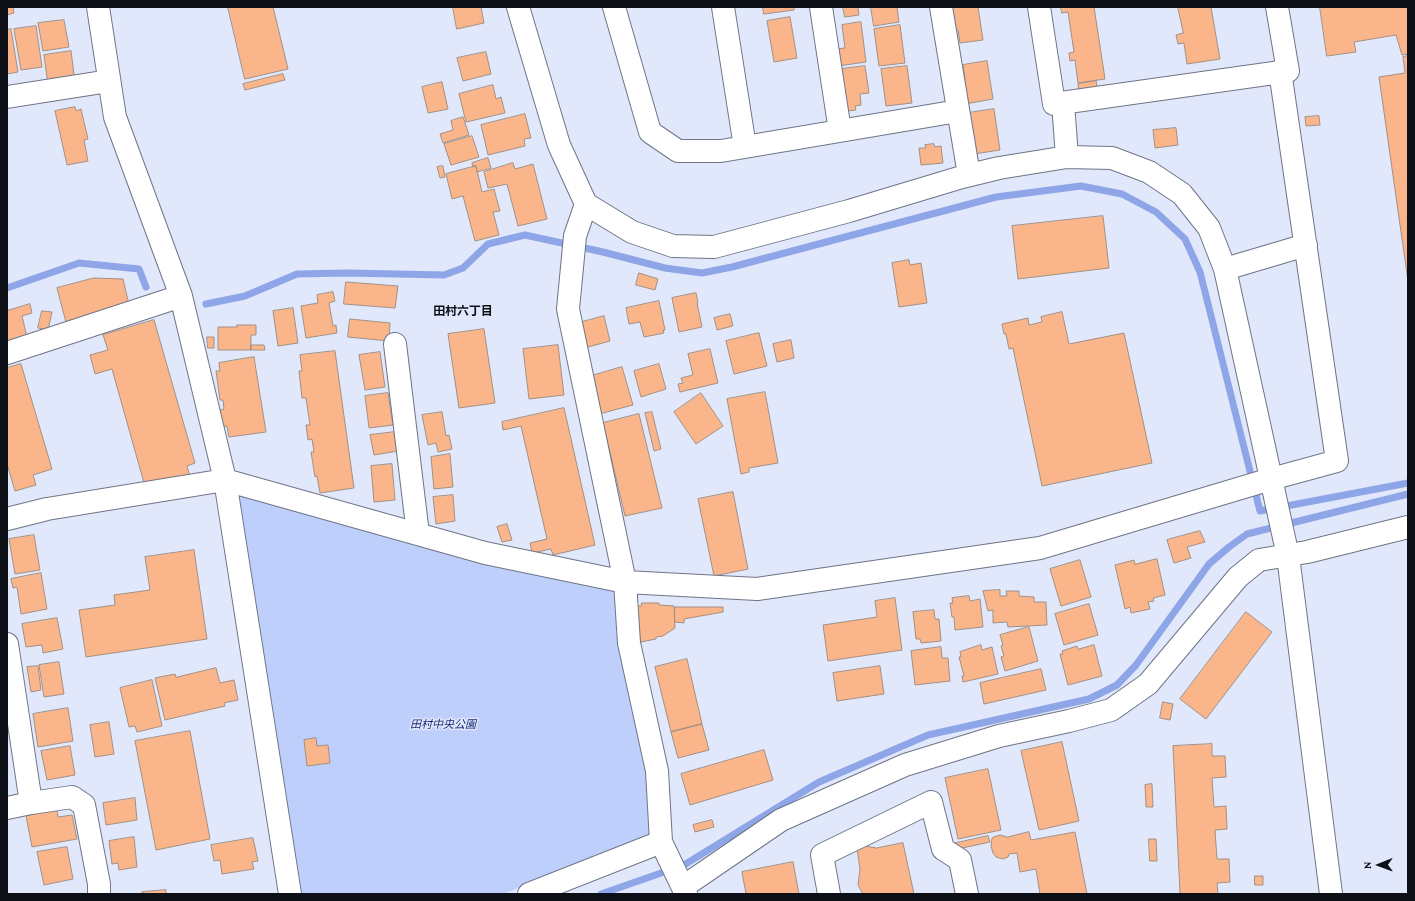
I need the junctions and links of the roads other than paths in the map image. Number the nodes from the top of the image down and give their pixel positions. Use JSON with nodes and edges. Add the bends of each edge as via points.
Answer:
{"nodes":[{"id":1,"x":98,"y":7,"type":"edge"},
{"id":2,"x":518,"y":7,"type":"edge"},
{"id":3,"x":614,"y":7,"type":"edge"},
{"id":4,"x":723,"y":7,"type":"edge"},
{"id":5,"x":821,"y":7,"type":"edge"},
{"id":6,"x":941,"y":7,"type":"edge"},
{"id":7,"x":1039,"y":7,"type":"edge"},
{"id":8,"x":1277,"y":7,"type":"edge"},
{"id":9,"x":1280,"y":72,"type":"junction"},
{"id":10,"x":109,"y":81,"type":"junction"},
{"id":11,"x":7,"y":97,"type":"edge"},
{"id":12,"x":1062,"y":103,"type":"junction"},
{"id":13,"x":958,"y":112,"type":"junction"},
{"id":14,"x":840,"y":131,"type":"junction"},
{"id":15,"x":745,"y":146,"type":"junction"},
{"id":16,"x":1067,"y":157,"type":"junction"},
{"id":17,"x":969,"y":175,"type":"junction"},
{"id":18,"x":586,"y":204,"type":"junction"},
{"id":19,"x":1306,"y":245,"type":"junction"},
{"id":20,"x":1225,"y":269,"type":"junction"},
{"id":21,"x":181,"y":296,"type":"junction"},
{"id":22,"x":396,"y":344,"type":"dead end"},
{"id":23,"x":7,"y":352,"type":"edge"},
{"id":24,"x":1271,"y":479,"type":"junction"},
{"id":25,"x":225,"y":480,"type":"junction"},
{"id":26,"x":7,"y":519,"type":"edge"},
{"id":27,"x":1408,"y":527,"type":"edge"},
{"id":28,"x":418,"y":534,"type":"junction"},
{"id":29,"x":1287,"y":549,"type":"junction"},
{"id":30,"x":625,"y":582,"type":"junction"},
{"id":31,"x":7,"y":644,"type":"edge"},
{"id":32,"x":31,"y":803,"type":"junction"},
{"id":33,"x":7,"y":808,"type":"edge"},
{"id":34,"x":663,"y":848,"type":"junction"},
{"id":35,"x":683,"y":887,"type":"edge"},
{"id":36,"x":99,"y":894,"type":"edge"},
{"id":37,"x":290,"y":894,"type":"edge"},
{"id":38,"x":529,"y":894,"type":"edge"},
{"id":39,"x":829,"y":894,"type":"edge"},
{"id":40,"x":967,"y":894,"type":"edge"},
{"id":41,"x":1331,"y":894,"type":"edge"}],
"edges":[{"from":1,"to":10,"type":"street"},
{"from":2,"to":18,"type":"street","via":[[559,145]]},
{"from":3,"to":15,"type":"street","via":[[650,132],[678,151],[721,151]]},
{"from":4,"to":15,"type":"street"},
{"from":5,"to":14,"type":"street"},
{"from":6,"to":13,"type":"street"},
{"from":7,"to":12,"type":"street","via":[[1054,104]]},
{"from":8,"to":9,"type":"street","via":[[1288,71]]},
{"from":9,"to":12,"type":"street"},
{"from":9,"to":19,"type":"street"},
{"from":10,"to":11,"type":"street"},
{"from":10,"to":21,"type":"street","via":[[115,117]]},
{"from":12,"to":16,"type":"street"},
{"from":13,"to":14,"type":"street"},
{"from":13,"to":17,"type":"street"},
{"from":14,"to":15,"type":"street"},
{"from":16,"to":17,"type":"street"},
{"from":16,"to":20,"type":"street","via":[[1112,158],[1149,172],[1182,194],[1209,228]]},
{"from":17,"to":18,"type":"street","via":[[849,211],[714,247],[673,246],[632,232]]},
{"from":18,"to":30,"type":"street","via":[[575,236],[568,309]]},
{"from":19,"to":20,"type":"street"},
{"from":19,"to":24,"type":"street","via":[[1337,461]]},
{"from":20,"to":24,"type":"street"},
{"from":21,"to":23,"type":"street"},
{"from":21,"to":25,"type":"street"},
{"from":22,"to":28,"type":"street"},
{"from":24,"to":29,"type":"street"},
{"from":24,"to":30,"type":"street","via":[[1040,548],[757,589]]},
{"from":25,"to":26,"type":"street","via":[[47,509]]},
{"from":25,"to":28,"type":"street"},
{"from":25,"to":37,"type":"street"},
{"from":27,"to":29,"type":"street"},
{"from":28,"to":30,"type":"street","via":[[485,553]]},
{"from":29,"to":35,"type":"street","via":[[1259,560],[1238,577],[1148,684],[1111,710],[999,736],[905,765],[781,820]]},
{"from":29,"to":41,"type":"street"},
{"from":30,"to":34,"type":"street","via":[[629,643],[658,770]]},
{"from":31,"to":32,"type":"street"},
{"from":32,"to":33,"type":"street"},
{"from":32,"to":36,"type":"street","via":[[72,797],[84,805]]},
{"from":34,"to":35,"type":"street"},
{"from":34,"to":38,"type":"street"},
{"from":39,"to":40,"type":"street","via":[[822,855],[931,802],[943,849],[960,860]]}]}
